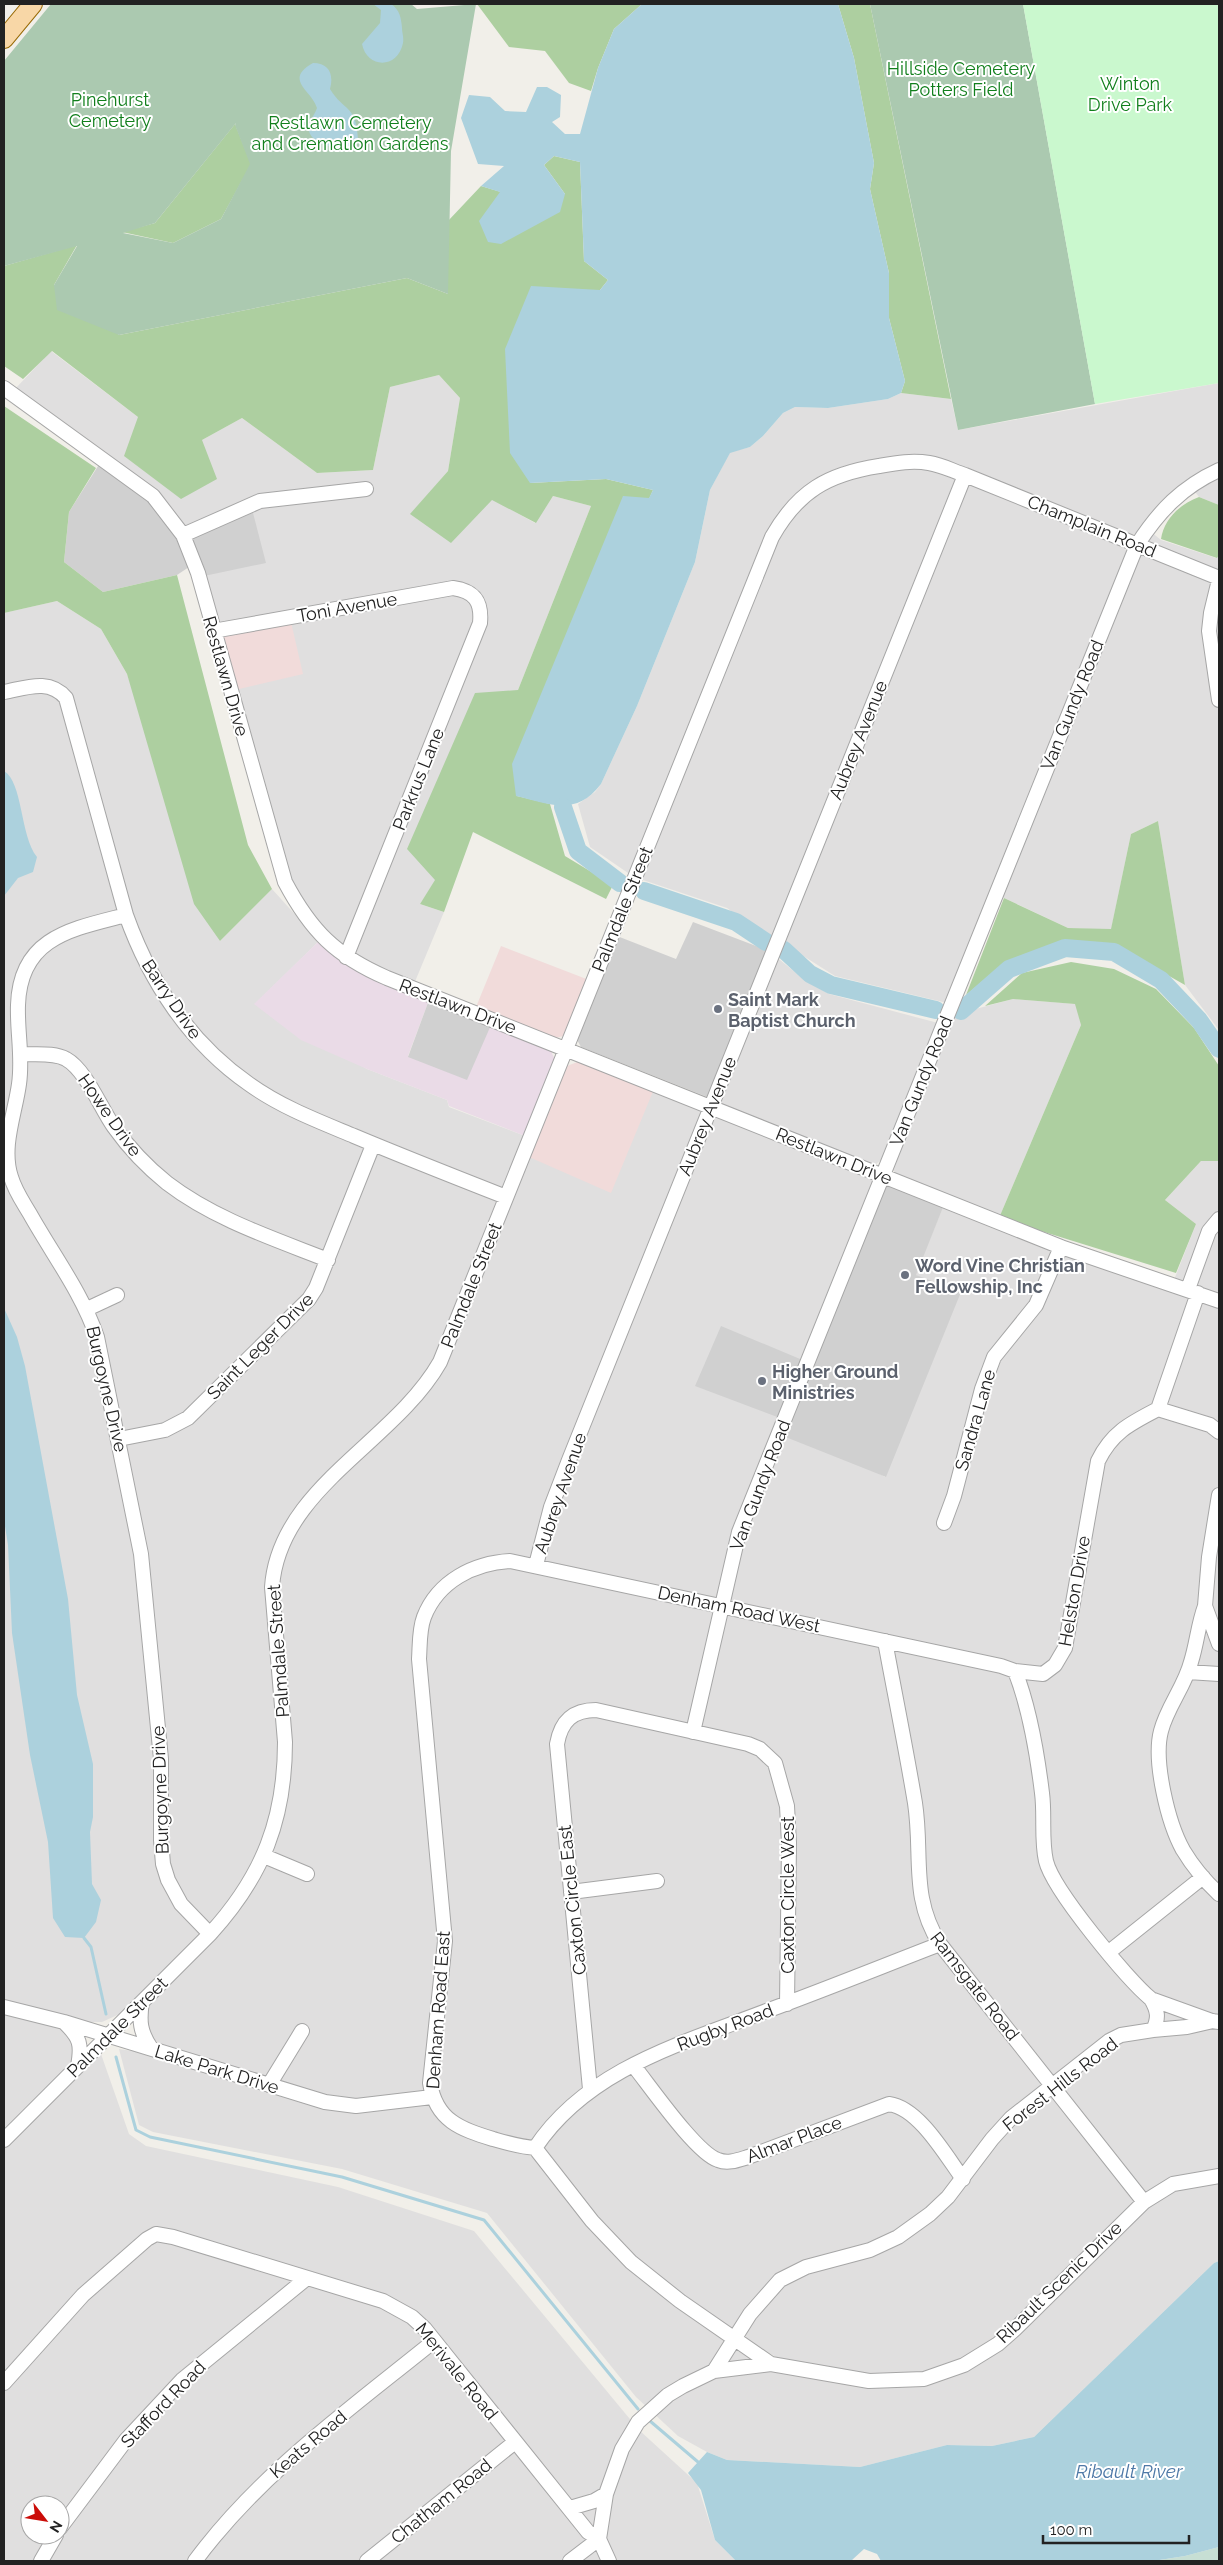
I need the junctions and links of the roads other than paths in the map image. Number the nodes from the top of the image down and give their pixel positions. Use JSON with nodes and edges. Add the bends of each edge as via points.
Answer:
{"nodes":[{"id":1,"x":33,"y":4,"type":"edge"},
{"id":2,"x":4,"y":39,"type":"edge"},
{"id":3,"x":4,"y":388,"type":"edge"},
{"id":4,"x":1219,"y":470,"type":"edge"},
{"id":5,"x":966,"y":475,"type":"junction"},
{"id":6,"x":366,"y":490,"type":"dead end"},
{"id":7,"x":183,"y":535,"type":"junction"},
{"id":8,"x":1136,"y":545,"type":"junction"},
{"id":9,"x":1219,"y":579,"type":"edge"},
{"id":10,"x":478,"y":599,"type":"joint"},
{"id":11,"x":213,"y":631,"type":"junction"},
{"id":12,"x":4,"y":692,"type":"edge"},
{"id":13,"x":1219,"y":700,"type":"edge"},
{"id":14,"x":126,"y":915,"type":"junction"},
{"id":15,"x":346,"y":957,"type":"junction"},
{"id":16,"x":566,"y":1049,"type":"junction"},
{"id":17,"x":21,"y":1054,"type":"junction"},
{"id":18,"x":711,"y":1106,"type":"junction"},
{"id":19,"x":374,"y":1144,"type":"junction"},
{"id":20,"x":883,"y":1176,"type":"junction"},
{"id":21,"x":506,"y":1197,"type":"junction"},
{"id":22,"x":1219,"y":1220,"type":"edge"},
{"id":23,"x":1061,"y":1247,"type":"junction"},
{"id":24,"x":328,"y":1260,"type":"junction"},
{"id":25,"x":1193,"y":1291,"type":"junction"},
{"id":26,"x":117,"y":1295,"type":"dead end"},
{"id":27,"x":1219,"y":1301,"type":"edge"},
{"id":28,"x":87,"y":1309,"type":"junction"},
{"id":29,"x":1158,"y":1409,"type":"junction"},
{"id":30,"x":1219,"y":1432,"type":"edge"},
{"id":31,"x":119,"y":1439,"type":"junction"},
{"id":32,"x":1219,"y":1494,"type":"edge"},
{"id":33,"x":944,"y":1522,"type":"dead end"},
{"id":34,"x":536,"y":1565,"type":"junction"},
{"id":35,"x":463,"y":1573,"type":"joint"},
{"id":36,"x":721,"y":1606,"type":"junction"},
{"id":37,"x":1205,"y":1606,"type":"junction"},
{"id":38,"x":885,"y":1641,"type":"junction"},
{"id":39,"x":1219,"y":1644,"type":"edge"},
{"id":40,"x":1015,"y":1671,"type":"junction"},
{"id":41,"x":1188,"y":1672,"type":"junction"},
{"id":42,"x":1043,"y":1674,"type":"junction"},
{"id":43,"x":1219,"y":1674,"type":"edge"},
{"id":44,"x":1026,"y":1699,"type":"junction"},
{"id":45,"x":572,"y":1715,"type":"joint"},
{"id":46,"x":693,"y":1732,"type":"junction"},
{"id":47,"x":264,"y":1856,"type":"junction"},
{"id":48,"x":307,"y":1874,"type":"dead end"},
{"id":49,"x":1203,"y":1877,"type":"junction"},
{"id":50,"x":656,"y":1881,"type":"dead end"},
{"id":51,"x":571,"y":1892,"type":"junction"},
{"id":52,"x":1219,"y":1894,"type":"edge"},
{"id":53,"x":210,"y":1934,"type":"junction"},
{"id":54,"x":940,"y":1944,"type":"junction"},
{"id":55,"x":1109,"y":1952,"type":"junction"},
{"id":56,"x":1151,"y":1999,"type":"junction"},
{"id":57,"x":142,"y":2002,"type":"junction"},
{"id":58,"x":787,"y":2004,"type":"junction"},
{"id":59,"x":4,"y":2007,"type":"edge"},
{"id":60,"x":1216,"y":2021,"type":"edge"},
{"id":61,"x":64,"y":2022,"type":"junction"},
{"id":62,"x":1153,"y":2030,"type":"junction"},
{"id":63,"x":302,"y":2031,"type":"dead end"},
{"id":64,"x":108,"y":2036,"type":"junction"},
{"id":65,"x":151,"y":2048,"type":"junction"},
{"id":66,"x":633,"y":2065,"type":"junction"},
{"id":67,"x":78,"y":2066,"type":"junction"},
{"id":68,"x":1053,"y":2084,"type":"junction"},
{"id":69,"x":269,"y":2085,"type":"junction"},
{"id":70,"x":590,"y":2089,"type":"junction"},
{"id":71,"x":432,"y":2097,"type":"junction"},
{"id":72,"x":4,"y":2140,"type":"edge"},
{"id":73,"x":535,"y":2148,"type":"junction"},
{"id":74,"x":1219,"y":2176,"type":"edge"},
{"id":75,"x":963,"y":2179,"type":"junction"},
{"id":76,"x":1144,"y":2202,"type":"junction"},
{"id":77,"x":307,"y":2278,"type":"junction"},
{"id":78,"x":733,"y":2339,"type":"junction"},
{"id":79,"x":434,"y":2341,"type":"junction"},
{"id":80,"x":771,"y":2364,"type":"junction"},
{"id":81,"x":714,"y":2371,"type":"junction"},
{"id":82,"x":4,"y":2383,"type":"edge"},
{"id":83,"x":515,"y":2442,"type":"junction"},
{"id":84,"x":606,"y":2494,"type":"junction"},
{"id":85,"x":570,"y":2508,"type":"junction"},
{"id":86,"x":70,"y":2515,"type":"edge"},
{"id":87,"x":599,"y":2538,"type":"junction"},
{"id":88,"x":50,"y":2545,"type":"edge"},
{"id":89,"x":41,"y":2561,"type":"edge"},
{"id":90,"x":194,"y":2561,"type":"edge"},
{"id":91,"x":367,"y":2561,"type":"edge"},
{"id":92,"x":570,"y":2561,"type":"edge"},
{"id":93,"x":610,"y":2561,"type":"edge"}],
"edges":[{"from":1,"to":2,"type":"main road"},
{"from":3,"to":7,"type":"street","name":"Restlawn Drive","via":[[142,486],[164,508]]},
{"from":4,"to":8,"type":"street","name":"Van Gundy Road","via":[[1192,484],[1164,507]]},
{"from":5,"to":8,"type":"street","name":"Champlain Road"},
{"from":5,"to":16,"type":"street","name":"Palmdale Street","via":[[940,465],[914,462],[858,469],[813,488],[781,522],[772,537]]},
{"from":5,"to":18,"type":"street","name":"Aubrey Avenue"},
{"from":6,"to":7,"type":"street","via":[[260,501]]},
{"from":7,"to":11,"type":"street","name":"Restlawn Drive","via":[[198,573]]},
{"from":8,"to":9,"type":"street","name":"Champlain Road"},
{"from":8,"to":20,"type":"street","name":"Van Gundy Road"},
{"from":9,"to":13,"type":"street","via":[[1209,631]]},
{"from":10,"to":11,"type":"street","name":"Toni Avenue","via":[[463,589],[453,588]]},
{"from":10,"to":15,"type":"street","name":"Parkrus Lane","via":[[482,610],[480,623]]},
{"from":11,"to":15,"type":"street","name":"Restlawn Drive","via":[[285,882],[316,931]]},
{"from":12,"to":14,"type":"street","name":"Barry Drive","via":[[43,685],[56,688],[66,698]]},
{"from":14,"to":17,"type":"street","name":"Burgoyne Drive","via":[[59,935],[44,944],[31,958],[21,978],[18,1004]]},
{"from":14,"to":19,"type":"street","name":"Barry Drive","via":[[136,944],[155,981],[176,1012],[213,1054],[269,1097],[303,1115]]},
{"from":15,"to":16,"type":"street","name":"Restlawn Drive","via":[[387,978]]},
{"from":16,"to":18,"type":"street","name":"Restlawn Drive"},
{"from":16,"to":21,"type":"street","name":"Palmdale Street"},
{"from":17,"to":24,"type":"street","name":"Howe Drive","via":[[56,1056],[74,1064],[132,1150],[187,1197],[231,1221]]},
{"from":17,"to":28,"type":"street","name":"Burgoyne Drive","via":[[8,1142],[9,1172],[18,1195]]},
{"from":18,"to":20,"type":"street","name":"Restlawn Drive"},
{"from":18,"to":34,"type":"street","name":"Aubrey Avenue","via":[[551,1507]]},
{"from":19,"to":21,"type":"street","name":"Barry Drive"},
{"from":19,"to":24,"type":"street","name":"Saint Leger Drive"},
{"from":20,"to":23,"type":"street","name":"Restlawn Drive"},
{"from":20,"to":36,"type":"street","name":"Van Gundy Road","via":[[739,1532]]},
{"from":21,"to":47,"type":"street","name":"Palmdale Street","via":[[432,1375],[415,1398],[310,1501],[281,1542],[273,1572],[272,1604],[285,1766],[278,1816]]},
{"from":22,"to":25,"type":"street","via":[[1209,1231]]},
{"from":23,"to":25,"type":"street","name":"Restlawn Drive"},
{"from":23,"to":33,"type":"street","name":"Sandra Lane","via":[[1040,1300],[994,1357]]},
{"from":24,"to":31,"type":"street","name":"Saint Leger Drive","via":[[309,1299],[188,1418],[165,1430]]},
{"from":25,"to":27,"type":"street","name":"Restlawn Drive"},
{"from":25,"to":29,"type":"street"},
{"from":26,"to":28,"type":"street"},
{"from":28,"to":31,"type":"street","name":"Burgoyne Drive","via":[[97,1337]]},
{"from":29,"to":30,"type":"street","via":[[1210,1425]]},
{"from":29,"to":42,"type":"street","name":"Helston Drive","via":[[1118,1432],[1098,1461],[1065,1648],[1055,1665]]},
{"from":31,"to":53,"type":"street","name":"Burgoyne Drive","via":[[141,1554],[161,1759],[160,1840],[163,1864],[181,1904]]},
{"from":32,"to":37,"type":"street"},
{"from":34,"to":35,"type":"street","name":"Denham Road West","via":[[492,1562]]},
{"from":34,"to":36,"type":"street","name":"Denham Road West"},
{"from":35,"to":71,"type":"street","name":"Denham Road East","via":[[440,1592],[424,1616],[420,1630],[419,1659],[445,1941],[430,2083]]},
{"from":36,"to":38,"type":"street","name":"Denham Road West"},
{"from":36,"to":46,"type":"street","name":"Van Gundy Road"},
{"from":37,"to":39,"type":"street"},
{"from":37,"to":41,"type":"street"},
{"from":38,"to":40,"type":"street","name":"Denham Road West"},
{"from":38,"to":54,"type":"street","name":"Ramsgate Road","via":[[915,1803],[920,1894],[926,1920]]},
{"from":40,"to":42,"type":"street"},
{"from":40,"to":44,"type":"street"},
{"from":41,"to":43,"type":"street"},
{"from":41,"to":49,"type":"street","via":[[1164,1721],[1158,1746],[1159,1760],[1179,1840]]},
{"from":42,"to":44,"type":"street","name":"Helston Drive"},
{"from":44,"to":55,"type":"street","via":[[1042,1794],[1044,1846],[1049,1868],[1058,1888]]},
{"from":45,"to":46,"type":"street","name":"Caxton Circle West","via":[[583,1710],[596,1710]]},
{"from":45,"to":51,"type":"street","name":"Caxton Circle East","via":[[559,1733],[557,1744]]},
{"from":46,"to":58,"type":"street","name":"Caxton Circle West","via":[[760,1749],[779,1771],[787,1806],[789,1843]]},
{"from":47,"to":48,"type":"street"},
{"from":47,"to":53,"type":"street","name":"Palmdale Street","via":[[240,1898]]},
{"from":49,"to":52,"type":"street"},
{"from":49,"to":55,"type":"street"},
{"from":50,"to":51,"type":"street"},
{"from":51,"to":70,"type":"street","name":"Caxton Circle East"},
{"from":53,"to":57,"type":"street","name":"Palmdale Street"},
{"from":54,"to":58,"type":"street","name":"Rugby Road"},
{"from":54,"to":68,"type":"street","name":"Ramsgate Road"},
{"from":55,"to":56,"type":"street"},
{"from":56,"to":60,"type":"street"},
{"from":56,"to":62,"type":"street","via":[[1157,2009],[1158,2020]]},
{"from":57,"to":64,"type":"street","name":"Palmdale Street"},
{"from":57,"to":65,"type":"street","via":[[140,2026],[142,2036]]},
{"from":58,"to":66,"type":"street","name":"Rugby Road"},
{"from":59,"to":61,"type":"street","name":"Lake Park Drive"},
{"from":60,"to":62,"type":"street","name":"Forest Hills Road"},
{"from":61,"to":64,"type":"street","name":"Lake Park Drive"},
{"from":61,"to":67,"type":"street","via":[[79,2042]]},
{"from":62,"to":68,"type":"street","name":"Forest Hills Road","via":[[1122,2035],[1109,2041]]},
{"from":63,"to":69,"type":"street"},
{"from":64,"to":65,"type":"street","name":"Lake Park Drive"},
{"from":64,"to":67,"type":"street","name":"Palmdale Street"},
{"from":65,"to":69,"type":"street","name":"Lake Park Drive"},
{"from":66,"to":70,"type":"street","name":"Rugby Road"},
{"from":66,"to":75,"type":"street","name":"Almar Place","via":[[702,2150],[717,2160],[735,2162],[889,2104],[905,2108],[916,2118]]},
{"from":67,"to":72,"type":"street","name":"Palmdale Street"},
{"from":68,"to":75,"type":"street","name":"Forest Hills Road","via":[[1011,2118]]},
{"from":68,"to":76,"type":"street","name":"Ramsgate Road"},
{"from":69,"to":71,"type":"street","name":"Lake Park Drive","via":[[341,2105]]},
{"from":70,"to":73,"type":"street","name":"Rugby Road","via":[[546,2131]]},
{"from":71,"to":73,"type":"street","name":"Denham Road East","via":[[457,2126],[522,2148]]},
{"from":73,"to":78,"type":"street","via":[[592,2221],[631,2262]]},
{"from":74,"to":76,"type":"street","name":"Ribault Scenic Drive","via":[[1173,2184]]},
{"from":75,"to":78,"type":"street","name":"Forest Hills Road","via":[[930,2214],[898,2237],[870,2250],[806,2267],[780,2280]]},
{"from":76,"to":80,"type":"street","name":"Ribault Scenic Drive","via":[[1015,2329],[964,2365],[924,2379],[888,2382]]},
{"from":77,"to":79,"type":"street","name":"Merivale Road","via":[[398,2308],[412,2317]]},
{"from":77,"to":82,"type":"street","name":"Merivale Road","via":[[173,2236],[156,2234],[83,2295]]},
{"from":77,"to":86,"type":"street","name":"Stafford Road","via":[[182,2380],[126,2440]]},
{"from":78,"to":80,"type":"street","name":"Ribault Scenic Drive"},
{"from":78,"to":81,"type":"street"},
{"from":79,"to":83,"type":"street","name":"Merivale Road"},
{"from":79,"to":90,"type":"street","name":"Keats Road","via":[[283,2463],[230,2517]]},
{"from":80,"to":81,"type":"street"},
{"from":81,"to":84,"type":"street","via":[[668,2395],[638,2422],[622,2449]]},
{"from":83,"to":85,"type":"street","name":"Merivale Road"},
{"from":83,"to":91,"type":"street","name":"Chatham Road"},
{"from":84,"to":85,"type":"street"},
{"from":84,"to":87,"type":"street"},
{"from":85,"to":87,"type":"street","name":"Merivale Road","via":[[588,2532]]},
{"from":87,"to":92,"type":"street"},
{"from":87,"to":93,"type":"street"},
{"from":88,"to":89,"type":"street"}]}
